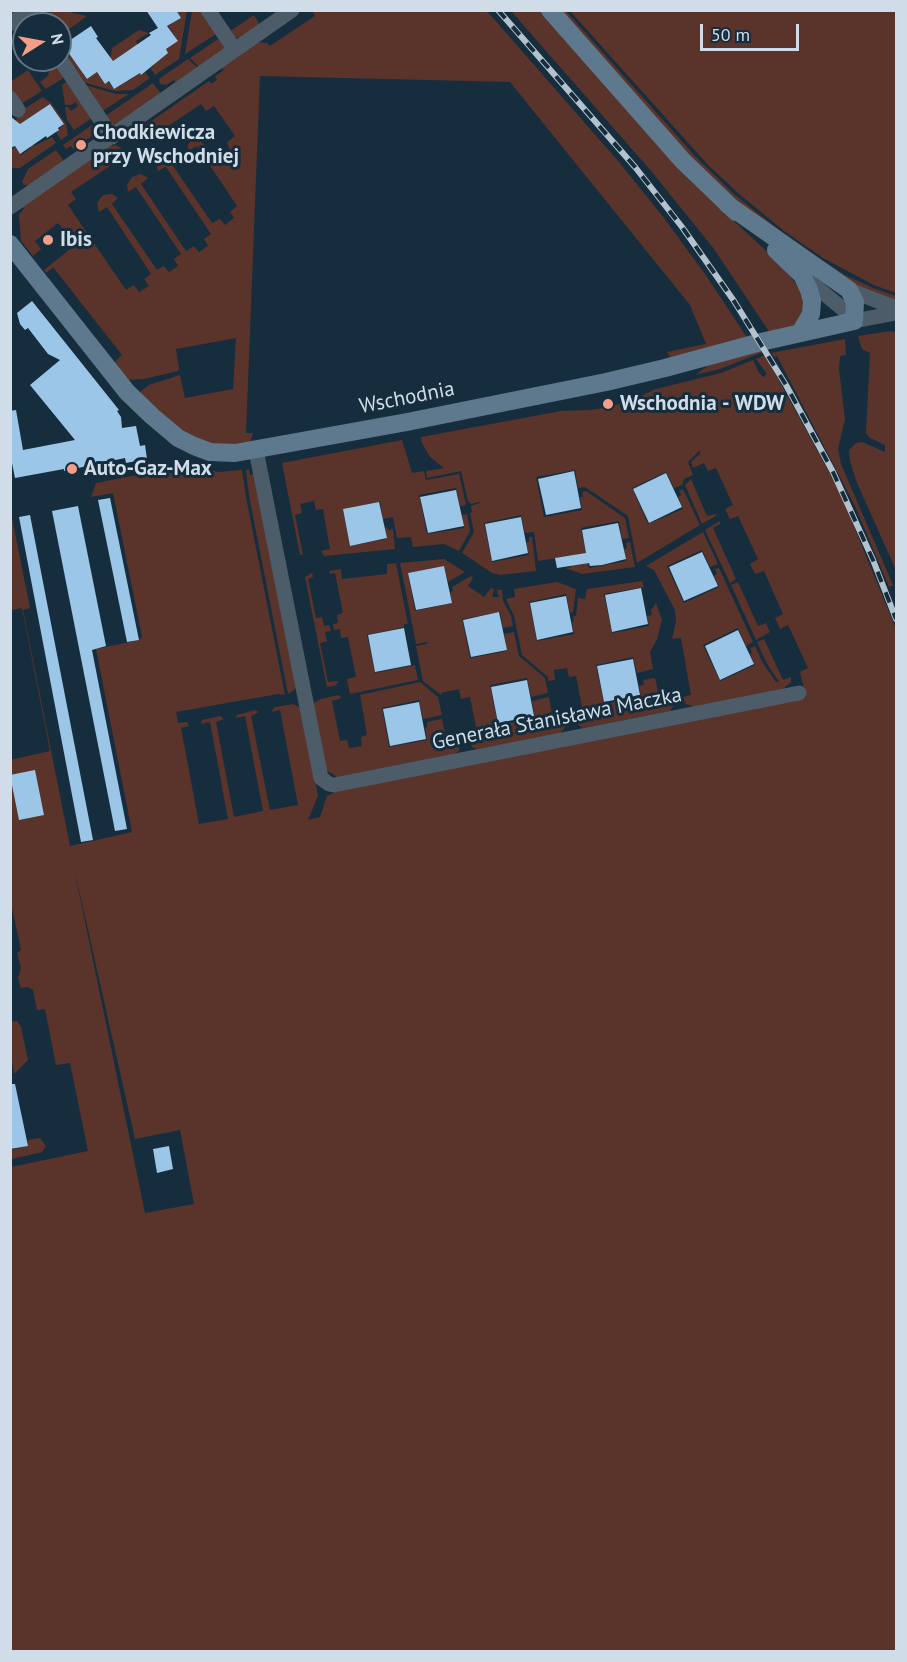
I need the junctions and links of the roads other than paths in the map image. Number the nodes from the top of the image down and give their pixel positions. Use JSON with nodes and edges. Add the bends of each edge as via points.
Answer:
{"nodes":[{"id":1,"x":208,"y":10,"type":"edge"},
{"id":2,"x":292,"y":10,"type":"edge"},
{"id":3,"x":550,"y":10,"type":"edge"},
{"id":4,"x":235,"y":50,"type":"junction"},
{"id":5,"x":69,"y":72,"type":"edge"},
{"id":6,"x":112,"y":136,"type":"junction"},
{"id":7,"x":728,"y":205,"type":"junction"},
{"id":8,"x":10,"y":207,"type":"edge"},
{"id":9,"x":10,"y":244,"type":"edge"},
{"id":10,"x":802,"y":275,"type":"junction"},
{"id":11,"x":849,"y":290,"type":"junction"},
{"id":12,"x":897,"y":308,"type":"edge"},
{"id":13,"x":897,"y":313,"type":"edge"},
{"id":14,"x":854,"y":321,"type":"junction"},
{"id":15,"x":800,"y":333,"type":"junction"},
{"id":16,"x":256,"y":450,"type":"junction"},
{"id":17,"x":799,"y":693,"type":"dead end"}],
"edges":[{"from":1,"to":4,"type":"street"},
{"from":2,"to":4,"type":"street"},
{"from":3,"to":7,"type":"street","via":[[683,161]]},
{"from":4,"to":6,"type":"street"},
{"from":5,"to":6,"type":"street"},
{"from":6,"to":8,"type":"street"},
{"from":7,"to":10,"type":"street"},
{"from":7,"to":11,"type":"street"},
{"from":9,"to":16,"type":"street","name":"Wschodnia","via":[[127,392],[159,423],[202,450],[222,454]]},
{"from":10,"to":14,"type":"street"},
{"from":10,"to":15,"type":"street","via":[[812,308]]},
{"from":11,"to":12,"type":"street"},
{"from":11,"to":14,"type":"street","via":[[855,302]]},
{"from":13,"to":14,"type":"street","name":"Wschodnia"},
{"from":14,"to":15,"type":"street","name":"Wschodnia"},
{"from":15,"to":16,"type":"street","name":"Wschodnia","via":[[606,382]]},
{"from":16,"to":17,"type":"street","name":"Generała Stanisława Maczka","via":[[324,782],[334,785]]}]}
